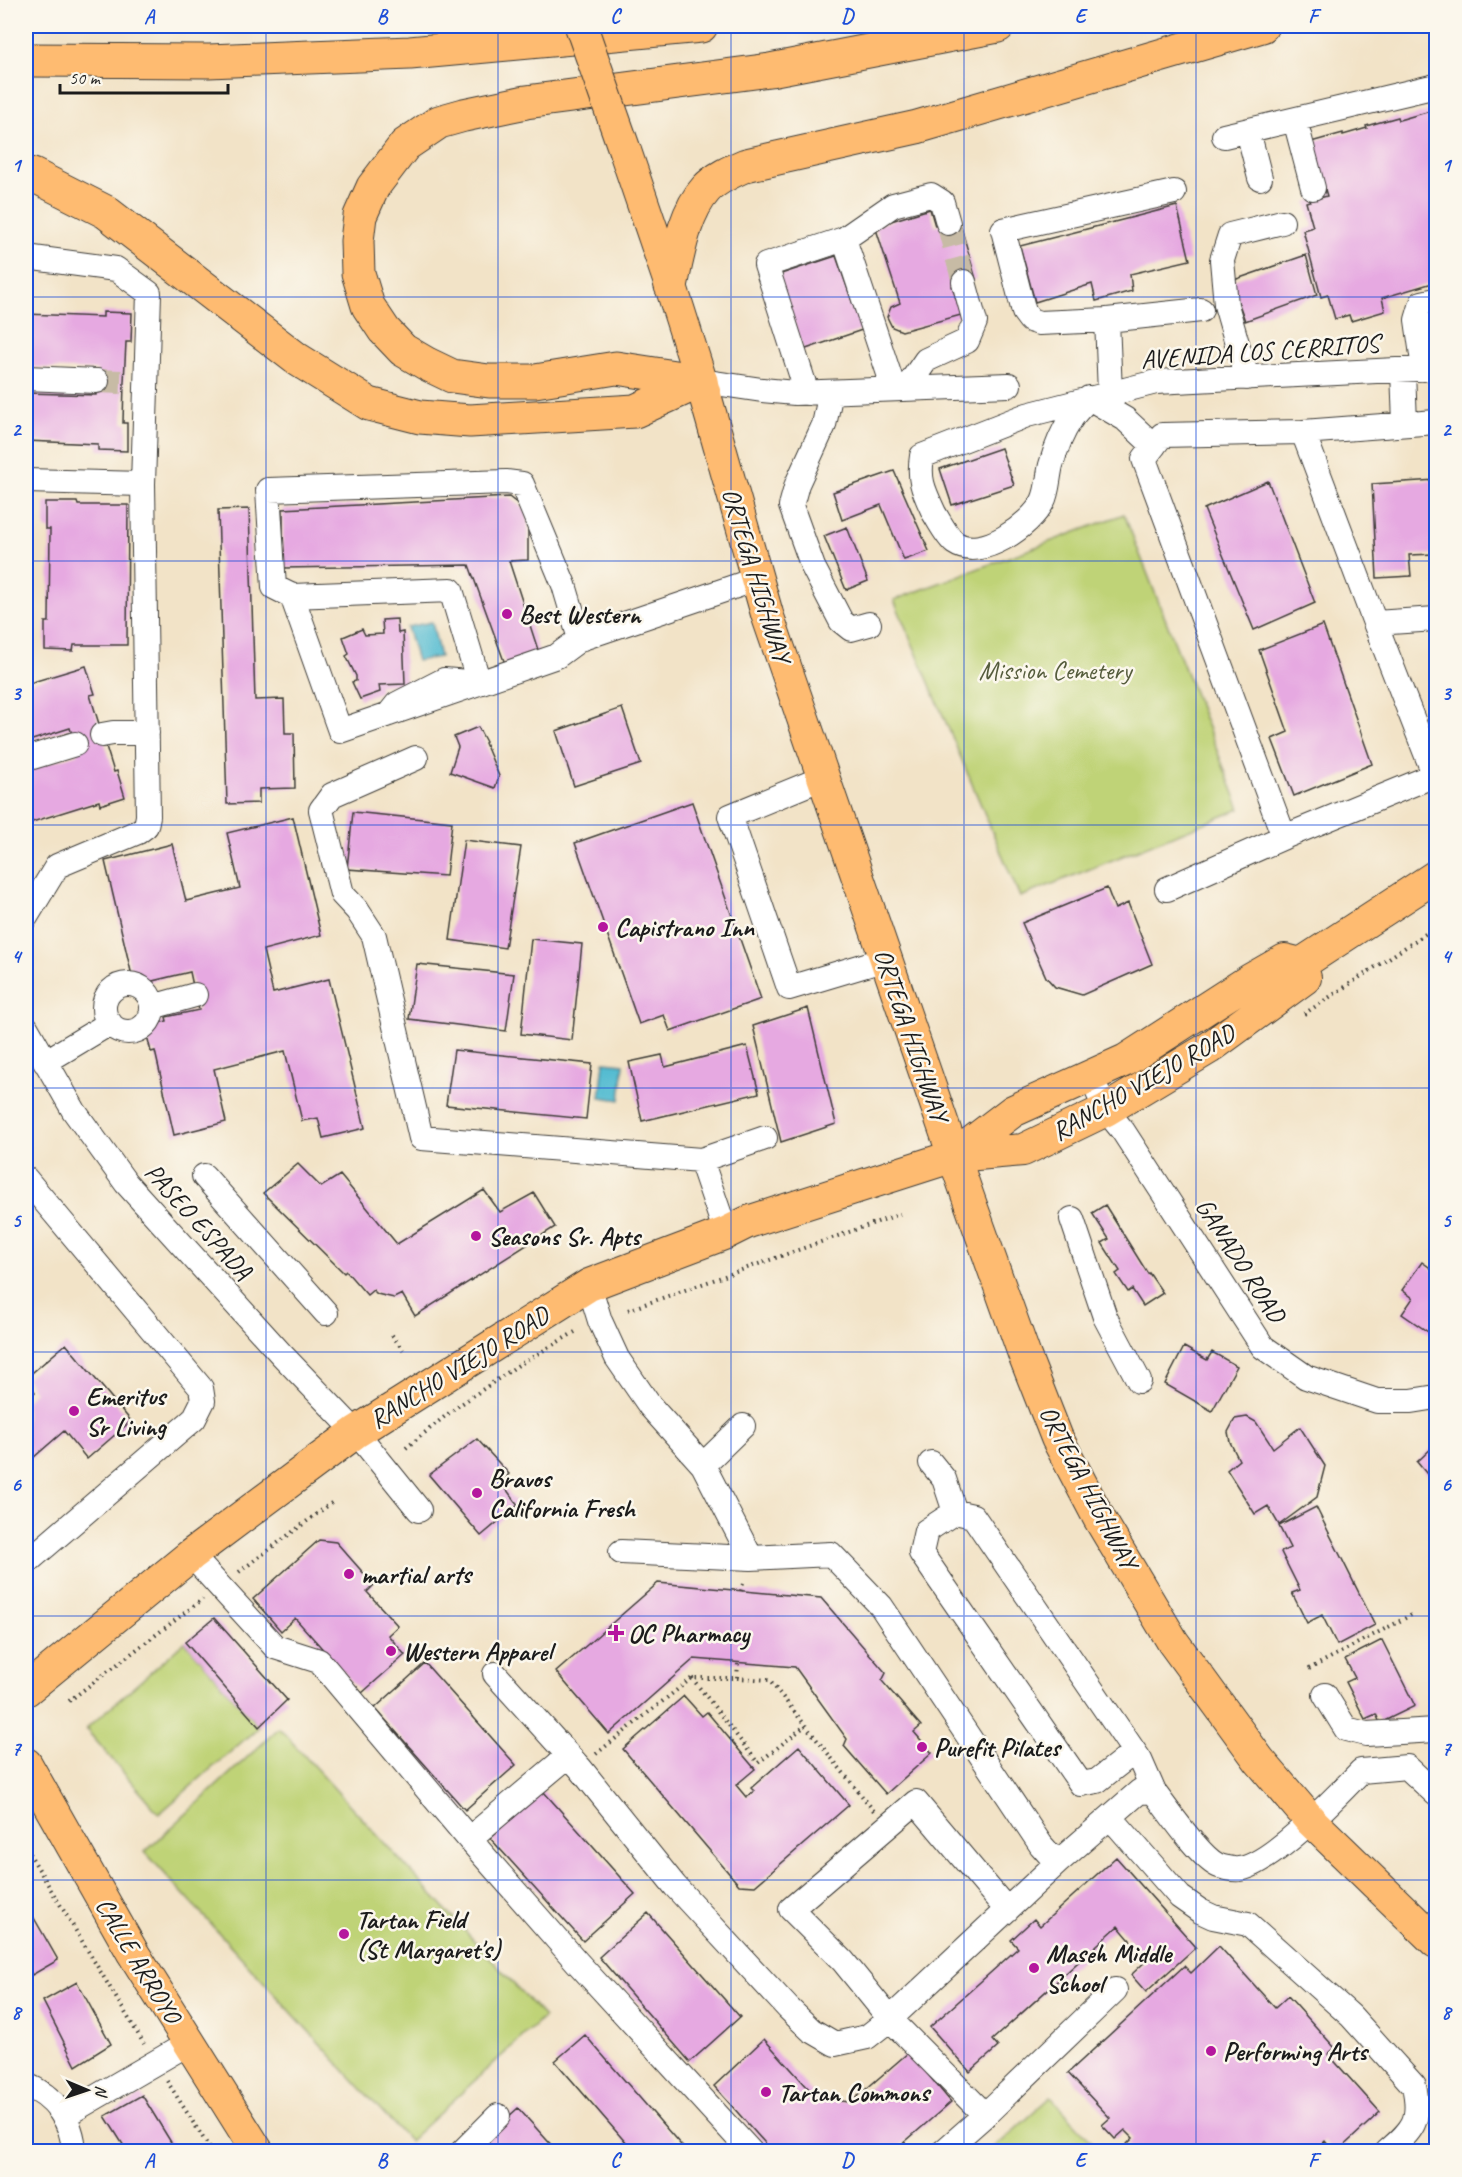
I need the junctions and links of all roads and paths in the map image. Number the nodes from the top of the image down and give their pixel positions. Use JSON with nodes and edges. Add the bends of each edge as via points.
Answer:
{"nodes":[{"id":1,"x":581,"y":26,"type":"edge"},
{"id":2,"x":701,"y":26,"type":"edge"},
{"id":3,"x":998,"y":26,"type":"edge"},
{"id":4,"x":1262,"y":26,"type":"edge"},
{"id":5,"x":26,"y":60,"type":"edge"},
{"id":6,"x":1437,"y":86,"type":"edge"},
{"id":7,"x":1295,"y":120,"type":"junction"},
{"id":8,"x":1248,"y":130,"type":"junction"},
{"id":9,"x":1224,"y":136,"type":"dead end"},
{"id":10,"x":26,"y":173,"type":"edge"},
{"id":11,"x":1260,"y":178,"type":"dead end"},
{"id":12,"x":1313,"y":188,"type":"dead end"},
{"id":13,"x":1174,"y":192,"type":"dead end"},
{"id":14,"x":1281,"y":222,"type":"dead end"},
{"id":15,"x":948,"y":223,"type":"tunnel mouth"},
{"id":16,"x":844,"y":239,"type":"junction"},
{"id":17,"x":26,"y":257,"type":"edge"},
{"id":18,"x":964,"y":282,"type":"tunnel mouth"},
{"id":19,"x":671,"y":286,"type":"junction"},
{"id":20,"x":1437,"y":300,"type":"edge"},
{"id":21,"x":1201,"y":309,"type":"dead end"},
{"id":22,"x":1107,"y":320,"type":"junction"},
{"id":23,"x":1421,"y":369,"type":"edge"},
{"id":24,"x":26,"y":378,"type":"edge"},
{"id":25,"x":1247,"y":378,"type":"junction"},
{"id":26,"x":97,"y":381,"type":"tunnel mouth"},
{"id":27,"x":700,"y":381,"type":"junction"},
{"id":28,"x":1009,"y":385,"type":"dead end"},
{"id":29,"x":900,"y":389,"type":"junction"},
{"id":30,"x":819,"y":392,"type":"junction"},
{"id":31,"x":1100,"y":395,"type":"junction"},
{"id":32,"x":1437,"y":422,"type":"edge"},
{"id":33,"x":1405,"y":424,"type":"junction"},
{"id":34,"x":1303,"y":432,"type":"junction"},
{"id":35,"x":1154,"y":446,"type":"junction"},
{"id":36,"x":26,"y":481,"type":"edge"},
{"id":37,"x":143,"y":484,"type":"junction"},
{"id":38,"x":757,"y":579,"type":"junction"},
{"id":39,"x":292,"y":596,"type":"junction"},
{"id":40,"x":1437,"y":619,"type":"edge"},
{"id":41,"x":1375,"y":623,"type":"junction"},
{"id":42,"x":869,"y":624,"type":"dead end"},
{"id":43,"x":580,"y":639,"type":"junction"},
{"id":44,"x":479,"y":683,"type":"junction"},
{"id":45,"x":147,"y":733,"type":"junction"},
{"id":46,"x":102,"y":735,"type":"dead end"},
{"id":47,"x":75,"y":744,"type":"dead end"},
{"id":48,"x":416,"y":758,"type":"dead end"},
{"id":49,"x":26,"y":759,"type":"edge"},
{"id":50,"x":825,"y":777,"type":"junction"},
{"id":51,"x":1436,"y":777,"type":"edge"},
{"id":52,"x":1284,"y":837,"type":"junction"},
{"id":53,"x":1437,"y":876,"type":"edge"},
{"id":54,"x":1167,"y":889,"type":"dead end"},
{"id":55,"x":26,"y":917,"type":"edge"},
{"id":56,"x":886,"y":959,"type":"junction"},
{"id":57,"x":1301,"y":964,"type":"junction"},
{"id":58,"x":195,"y":995,"type":"dead end"},
{"id":59,"x":152,"y":1007,"type":"junction"},
{"id":60,"x":110,"y":1023,"type":"junction"},
{"id":61,"x":26,"y":1027,"type":"edge"},
{"id":62,"x":36,"y":1056,"type":"edge"},
{"id":63,"x":1091,"y":1077,"type":"junction"},
{"id":64,"x":1106,"y":1110,"type":"junction"},
{"id":65,"x":765,"y":1138,"type":"dead end"},
{"id":66,"x":954,"y":1156,"type":"junction"},
{"id":67,"x":701,"y":1160,"type":"junction"},
{"id":68,"x":204,"y":1176,"type":"dead end"},
{"id":69,"x":26,"y":1179,"type":"edge"},
{"id":70,"x":900,"y":1214,"type":"dead end"},
{"id":71,"x":1072,"y":1219,"type":"dead end"},
{"id":72,"x":726,"y":1233,"type":"junction"},
{"id":73,"x":589,"y":1285,"type":"junction"},
{"id":74,"x":628,"y":1310,"type":"dead end"},
{"id":75,"x":326,"y":1313,"type":"dead end"},
{"id":76,"x":575,"y":1332,"type":"dead end"},
{"id":77,"x":392,"y":1335,"type":"dead end"},
{"id":78,"x":404,"y":1350,"type":"dead end"},
{"id":79,"x":1139,"y":1382,"type":"dead end"},
{"id":80,"x":1437,"y":1397,"type":"edge"},
{"id":81,"x":743,"y":1426,"type":"dead end"},
{"id":82,"x":356,"y":1432,"type":"junction"},
{"id":83,"x":406,"y":1448,"type":"dead end"},
{"id":84,"x":931,"y":1463,"type":"dead end"},
{"id":85,"x":703,"y":1466,"type":"junction"},
{"id":86,"x":334,"y":1501,"type":"dead end"},
{"id":87,"x":419,"y":1510,"type":"dead end"},
{"id":88,"x":954,"y":1512,"type":"junction"},
{"id":89,"x":621,"y":1552,"type":"dead end"},
{"id":90,"x":192,"y":1555,"type":"junction"},
{"id":91,"x":751,"y":1558,"type":"junction"},
{"id":92,"x":26,"y":1563,"type":"edge"},
{"id":93,"x":229,"y":1579,"type":"junction"},
{"id":94,"x":1413,"y":1614,"type":"dead end"},
{"id":95,"x":738,"y":1663,"type":"dead end"},
{"id":96,"x":1309,"y":1668,"type":"dead end"},
{"id":97,"x":495,"y":1674,"type":"dead end"},
{"id":98,"x":692,"y":1677,"type":"junction"},
{"id":99,"x":737,"y":1678,"type":"junction"},
{"id":100,"x":26,"y":1690,"type":"edge"},
{"id":101,"x":1325,"y":1695,"type":"dead end"},
{"id":102,"x":69,"y":1701,"type":"dead end"},
{"id":103,"x":805,"y":1726,"type":"junction"},
{"id":104,"x":1437,"y":1730,"type":"edge"},
{"id":105,"x":1134,"y":1752,"type":"junction"},
{"id":106,"x":574,"y":1762,"type":"junction"},
{"id":107,"x":26,"y":1764,"type":"edge"},
{"id":108,"x":1154,"y":1792,"type":"junction"},
{"id":109,"x":1437,"y":1794,"type":"edge"},
{"id":110,"x":875,"y":1811,"type":"dead end"},
{"id":111,"x":1109,"y":1818,"type":"junction"},
{"id":112,"x":1311,"y":1821,"type":"junction"},
{"id":113,"x":469,"y":1839,"type":"junction"},
{"id":114,"x":26,"y":1848,"type":"edge"},
{"id":115,"x":1057,"y":1863,"type":"junction"},
{"id":116,"x":1006,"y":1910,"type":"junction"},
{"id":117,"x":1437,"y":1942,"type":"edge"},
{"id":118,"x":1115,"y":1990,"type":"dead end"},
{"id":119,"x":890,"y":2019,"type":"junction"},
{"id":120,"x":189,"y":2043,"type":"junction"},
{"id":121,"x":156,"y":2063,"type":"junction"},
{"id":122,"x":26,"y":2085,"type":"edge"},
{"id":123,"x":1437,"y":2110,"type":"edge"},
{"id":124,"x":65,"y":2115,"type":"junction"},
{"id":125,"x":985,"y":2115,"type":"junction"},
{"id":126,"x":498,"y":2116,"type":"dead end"},
{"id":127,"x":1413,"y":2127,"type":"junction"},
{"id":128,"x":74,"y":2151,"type":"edge"},
{"id":129,"x":212,"y":2151,"type":"edge"},
{"id":130,"x":258,"y":2151,"type":"edge"},
{"id":131,"x":462,"y":2151,"type":"edge"},
{"id":132,"x":751,"y":2151,"type":"edge"},
{"id":133,"x":943,"y":2151,"type":"edge"},
{"id":134,"x":1387,"y":2151,"type":"edge"}],
"edges":[{"from":1,"to":19,"type":"main road","name":"ORTEGA HIGHWAY","bridge":true},
{"from":2,"to":5,"type":"highway","via":[[410,53],[209,61]]},
{"from":3,"to":27,"type":"highway","via":[[770,70],[526,102],[456,117],[439,122],[405,145],[373,187],[360,216],[358,273],[368,306],[403,350],[452,376],[489,381],[535,381],[616,368]]},
{"from":4,"to":19,"type":"highway","via":[[917,127],[746,165],[705,190],[686,222]]},
{"from":6,"to":7,"type":"street"},
{"from":7,"to":8,"type":"street"},
{"from":7,"to":12,"type":"street"},
{"from":8,"to":9,"type":"street"},
{"from":8,"to":11,"type":"street"},
{"from":10,"to":27,"type":"highway","via":[[106,212],[297,359],[369,404],[420,417],[470,421],[636,411]]},
{"from":13,"to":22,"type":"street","via":[[1003,230],[1024,312],[1030,320]]},
{"from":14,"to":25,"type":"street","via":[[1230,235],[1222,260],[1226,305]]},
{"from":15,"to":16,"type":"street","via":[[942,202],[930,195],[892,205]]},
{"from":16,"to":29,"type":"street"},
{"from":16,"to":30,"type":"street","via":[[766,265]]},
{"from":17,"to":37,"type":"street","via":[[117,269],[149,293],[135,382]]},
{"from":18,"to":29,"type":"street","via":[[975,322],[967,341],[926,360]]},
{"from":19,"to":27,"type":"main road","name":"ORTEGA HIGHWAY"},
{"from":20,"to":23,"type":"street","via":[[1422,303],[1417,321]]},
{"from":21,"to":22,"type":"street"},
{"from":22,"to":31,"type":"street"},
{"from":23,"to":25,"type":"street","name":"AVENIDA LOS CERRITOS"},
{"from":23,"to":33,"type":"street"},
{"from":24,"to":26,"type":"street"},
{"from":25,"to":31,"type":"street","name":"AVENIDA LOS CERRITOS","via":[[1156,382]]},
{"from":27,"to":30,"type":"street","via":[[762,390]]},
{"from":27,"to":38,"type":"main road","name":"ORTEGA HIGHWAY"},
{"from":28,"to":29,"type":"street"},
{"from":29,"to":30,"type":"street"},
{"from":30,"to":42,"type":"street","via":[[824,425],[791,506],[813,567],[841,621],[851,629]]},
{"from":31,"to":31,"type":"street","name":"AVENIDA LOS CERRITOS","via":[[1071,419],[1052,463],[1044,500],[1034,514],[991,545],[971,548],[955,543],[922,488],[922,456],[1027,415]]},
{"from":31,"to":35,"type":"street"},
{"from":32,"to":33,"type":"street"},
{"from":33,"to":34,"type":"street"},
{"from":34,"to":35,"type":"street","via":[[1162,435]]},
{"from":34,"to":41,"type":"street"},
{"from":35,"to":52,"type":"street","via":[[1144,459]]},
{"from":36,"to":37,"type":"street"},
{"from":37,"to":45,"type":"street"},
{"from":38,"to":43,"type":"street"},
{"from":38,"to":50,"type":"main road","name":"ORTEGA HIGHWAY"},
{"from":39,"to":43,"type":"street","via":[[274,587],[268,490],[522,484],[564,585]]},
{"from":39,"to":44,"type":"street","via":[[451,590]]},
{"from":39,"to":44,"type":"street","via":[[340,732]]},
{"from":40,"to":41,"type":"street"},
{"from":41,"to":51,"type":"street"},
{"from":43,"to":44,"type":"street","via":[[556,656]]},
{"from":45,"to":46,"type":"street"},
{"from":45,"to":55,"type":"street","via":[[146,826],[57,866]]},
{"from":47,"to":49,"type":"street"},
{"from":48,"to":67,"type":"street","via":[[332,795],[321,810],[342,894],[374,936],[421,1138]]},
{"from":50,"to":56,"type":"main road","name":"ORTEGA HIGHWAY"},
{"from":50,"to":56,"type":"street","via":[[730,816],[789,988]]},
{"from":51,"to":52,"type":"street"},
{"from":52,"to":54,"type":"street"},
{"from":53,"to":57,"type":"main road","name":"RANCHO VIEJO ROAD"},
{"from":56,"to":66,"type":"main road","name":"ORTEGA HIGHWAY"},
{"from":57,"to":63,"type":"main road","name":"RANCHO VIEJO ROAD","via":[[1285,960],[1126,1060]]},
{"from":57,"to":64,"type":"main road","name":"RANCHO VIEJO ROAD","via":[[1305,978],[1209,1048]]},
{"from":58,"to":59,"type":"street"},
{"from":59,"to":60,"type":"street","via":[[148,1021],[137,1030],[122,1031]]},
{"from":59,"to":60,"type":"street","via":[[140,987],[123,984],[105,1000]]},
{"from":60,"to":62,"type":"street"},
{"from":61,"to":62,"type":"street","name":"PASEO ESPADA"},
{"from":62,"to":82,"type":"street","name":"PASEO ESPADA","via":[[126,1183]]},
{"from":63,"to":64,"type":"street","name":"GANADO ROAD"},
{"from":63,"to":66,"type":"main road","name":"RANCHO VIEJO ROAD","via":[[1013,1111]]},
{"from":64,"to":66,"type":"main road","name":"RANCHO VIEJO ROAD","via":[[1023,1150]]},
{"from":64,"to":80,"type":"street","name":"GANADO ROAD","via":[[1263,1347],[1306,1377],[1377,1401]]},
{"from":65,"to":67,"type":"street"},
{"from":66,"to":72,"type":"main road","name":"RANCHO VIEJO ROAD","via":[[748,1222]]},
{"from":66,"to":112,"type":"main road","name":"ORTEGA HIGHWAY","via":[[1057,1438],[1099,1518],[1173,1642],[1259,1760]]},
{"from":67,"to":72,"type":"street"},
{"from":68,"to":75,"type":"street"},
{"from":69,"to":92,"type":"street","via":[[201,1388],[203,1401],[194,1419]]},
{"from":70,"to":74,"type":"path"},
{"from":71,"to":79,"type":"street","via":[[1105,1317]]},
{"from":72,"to":73,"type":"main road","name":"RANCHO VIEJO ROAD"},
{"from":73,"to":82,"type":"main road","name":"RANCHO VIEJO ROAD"},
{"from":73,"to":85,"type":"street","via":[[617,1358],[650,1406]]},
{"from":76,"to":83,"type":"path","via":[[454,1409]]},
{"from":77,"to":78,"type":"path"},
{"from":81,"to":85,"type":"street"},
{"from":82,"to":87,"type":"street","name":"PASEO ESPADA"},
{"from":82,"to":90,"type":"main road","name":"RANCHO VIEJO ROAD"},
{"from":84,"to":88,"type":"street","via":[[944,1479]]},
{"from":85,"to":91,"type":"street"},
{"from":86,"to":93,"type":"path"},
{"from":88,"to":105,"type":"street","via":[[973,1516]]},
{"from":88,"to":105,"type":"street","via":[[926,1531],[921,1553],[1081,1784],[1097,1781]]},
{"from":89,"to":91,"type":"street"},
{"from":90,"to":93,"type":"street"},
{"from":90,"to":100,"type":"main road","name":"RANCHO VIEJO ROAD"},
{"from":91,"to":115,"type":"street","via":[[831,1554],[881,1605],[1041,1845]]},
{"from":93,"to":102,"type":"path"},
{"from":93,"to":113,"type":"street","via":[[275,1647],[319,1661]]},
{"from":94,"to":96,"type":"path"},
{"from":95,"to":99,"type":"path"},
{"from":97,"to":106,"type":"street"},
{"from":98,"to":99,"type":"path"},
{"from":98,"to":103,"type":"path","via":[[758,1762]]},
{"from":98,"to":106,"type":"path"},
{"from":99,"to":103,"type":"path","via":[[769,1680]]},
{"from":101,"to":104,"type":"street","via":[[1346,1729],[1366,1734]]},
{"from":103,"to":110,"type":"path"},
{"from":105,"to":108,"type":"street"},
{"from":106,"to":113,"type":"street"},
{"from":106,"to":119,"type":"street","via":[[675,1886],[811,2030],[835,2044],[867,2037]]},
{"from":107,"to":120,"type":"main road","name":"CALLE ARROYO"},
{"from":108,"to":111,"type":"street","via":[[1140,1791]]},
{"from":108,"to":112,"type":"street","via":[[1197,1847],[1217,1865],[1239,1869],[1265,1858]]},
{"from":109,"to":112,"type":"street","via":[[1407,1767],[1361,1771]]},
{"from":111,"to":115,"type":"street"},
{"from":111,"to":127,"type":"street","via":[[1180,1897],[1213,1917],[1248,1924],[1351,2016],[1414,2086],[1417,2101]]},
{"from":112,"to":117,"type":"main road","name":"ORTEGA HIGHWAY"},
{"from":113,"to":132,"type":"street"},
{"from":114,"to":121,"type":"path"},
{"from":115,"to":116,"type":"street"},
{"from":116,"to":119,"type":"street"},
{"from":116,"to":119,"type":"street","via":[[916,1802],[791,1909],[843,1961]]},
{"from":118,"to":125,"type":"street"},
{"from":119,"to":125,"type":"street"},
{"from":120,"to":121,"type":"street"},
{"from":120,"to":130,"type":"main road","name":"CALLE ARROYO"},
{"from":121,"to":124,"type":"street"},
{"from":121,"to":129,"type":"path"},
{"from":122,"to":124,"type":"street","via":[[47,2096]]},
{"from":123,"to":127,"type":"street"},
{"from":124,"to":128,"type":"street"},
{"from":125,"to":133,"type":"street"},
{"from":126,"to":131,"type":"street"},
{"from":127,"to":134,"type":"street"}]}
